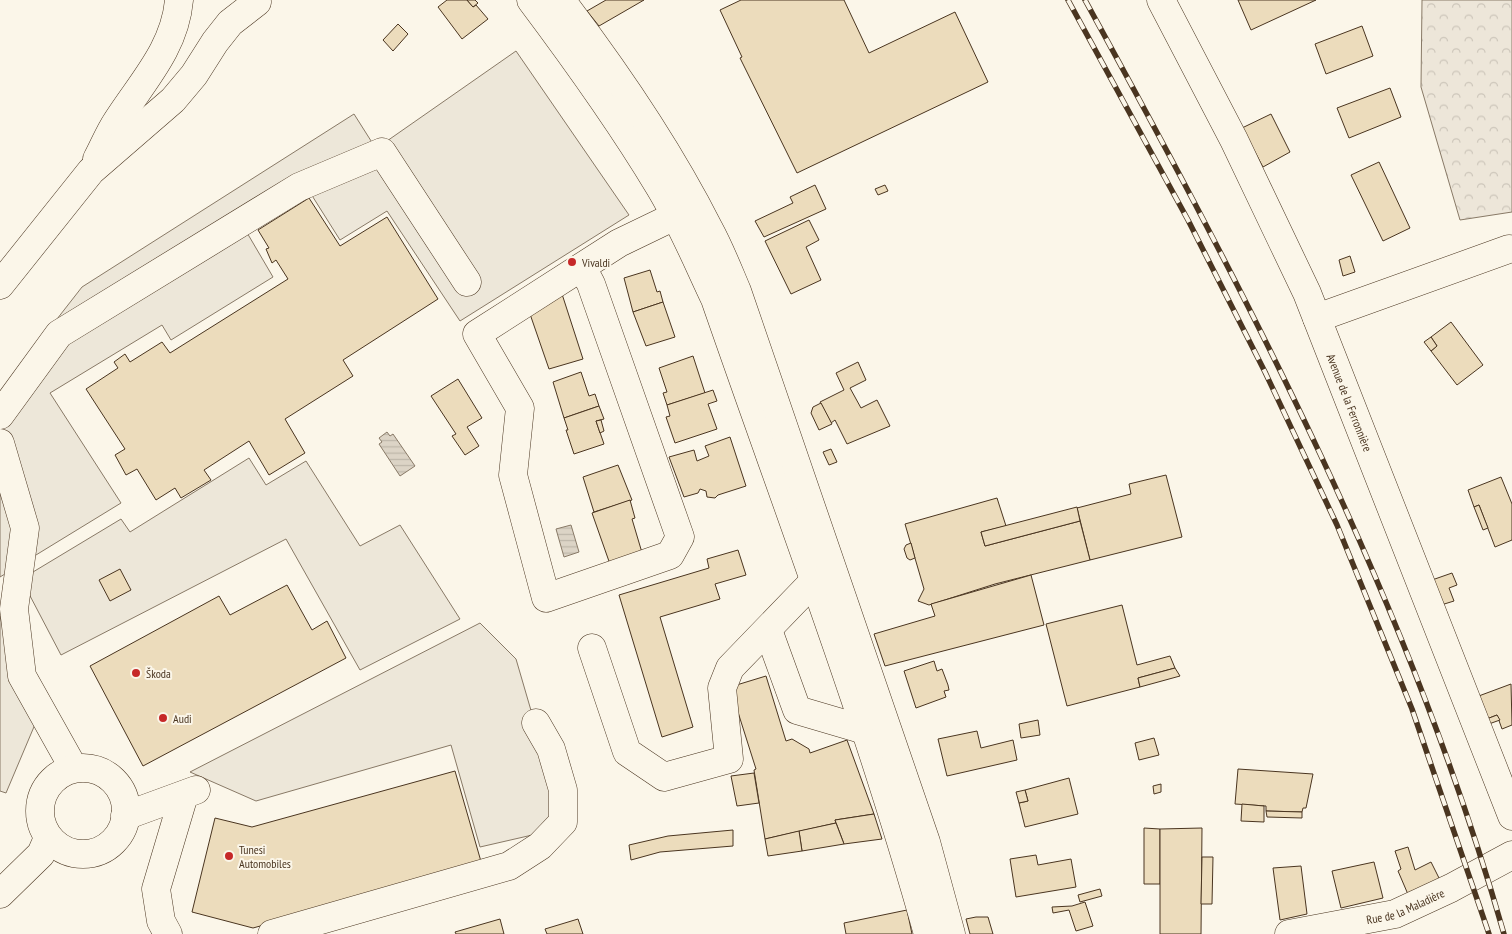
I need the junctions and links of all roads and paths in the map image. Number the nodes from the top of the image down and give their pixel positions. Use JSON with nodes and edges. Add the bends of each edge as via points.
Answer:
{"nodes":[{"id":1,"x":179,"y":0,"type":"edge"},
{"id":2,"x":531,"y":0,"type":"edge"},
{"id":3,"x":561,"y":0,"type":"edge"},
{"id":4,"x":1161,"y":0,"type":"edge"},
{"id":5,"x":260,"y":1,"type":"edge"},
{"id":6,"x":91,"y":171,"type":"junction"},
{"id":7,"x":675,"y":216,"type":"junction"},
{"id":8,"x":1509,"y":248,"type":"dead end"},
{"id":9,"x":582,"y":267,"type":"junction"},
{"id":10,"x":467,"y":282,"type":"dead end"},
{"id":11,"x":0,"y":285,"type":"edge"},
{"id":12,"x":1317,"y":318,"type":"junction"},
{"id":13,"x":0,"y":415,"type":"edge"},
{"id":14,"x":0,"y":443,"type":"edge"},
{"id":15,"x":823,"y":577,"type":"junction"},
{"id":16,"x":768,"y":630,"type":"junction"},
{"id":17,"x":592,"y":648,"type":"dead end"},
{"id":18,"x":536,"y":723,"type":"dead end"},
{"id":19,"x":865,"y":730,"type":"junction"},
{"id":20,"x":73,"y":768,"type":"junction"},
{"id":21,"x":125,"y":816,"type":"junction"},
{"id":22,"x":1512,"y":816,"type":"edge"},
{"id":23,"x":48,"y":838,"type":"junction"},
{"id":24,"x":1512,"y":855,"type":"edge"},
{"id":25,"x":0,"y":894,"type":"edge"},
{"id":26,"x":168,"y":934,"type":"edge"},
{"id":27,"x":272,"y":934,"type":"edge"},
{"id":28,"x":928,"y":934,"type":"edge"},
{"id":29,"x":951,"y":934,"type":"edge"},
{"id":30,"x":1289,"y":934,"type":"edge"}],
"edges":[{"from":1,"to":6,"type":"street","via":[[178,15],[169,42],[116,122]]},
{"from":2,"to":7,"type":"street","via":[[589,78]]},
{"from":3,"to":15,"type":"street","via":[[674,165],[710,230],[737,291]]},
{"from":4,"to":12,"type":"street","name":"Avenue de la Ferronnière","via":[[1234,140]]},
{"from":5,"to":6,"type":"street","via":[[230,23],[194,76],[173,100]]},
{"from":6,"to":11,"type":"street"},
{"from":7,"to":9,"type":"street","via":[[619,243]]},
{"from":7,"to":15,"type":"street","via":[[715,299]]},
{"from":8,"to":12,"type":"street"},
{"from":9,"to":9,"type":"street","via":[[477,334],[520,408],[513,475],[546,598],[670,555],[680,537],[591,284]]},
{"from":10,"to":13,"type":"street","via":[[382,152],[299,187],[60,334]]},
{"from":12,"to":22,"type":"street","name":"Avenue de la Ferronnière"},
{"from":14,"to":20,"type":"street","via":[[25,528],[14,609],[22,676]]},
{"from":15,"to":16,"type":"street"},
{"from":15,"to":19,"type":"street"},
{"from":15,"to":29,"type":"street","via":[[926,842]]},
{"from":16,"to":17,"type":"street","via":[[730,668],[722,688],[729,759],[664,777],[627,752]]},
{"from":16,"to":19,"type":"street","via":[[798,710]]},
{"from":18,"to":27,"type":"street","via":[[551,749],[563,790],[563,822],[540,846],[510,866]]},
{"from":19,"to":28,"type":"street"},
{"from":20,"to":21,"type":"street","via":[[97,769],[116,782],[126,803]]},
{"from":20,"to":23,"type":"street","via":[[54,778],[42,796],[39,818]]},
{"from":21,"to":23,"type":"street","via":[[125,826],[111,845],[90,855],[67,852]]},
{"from":21,"to":26,"type":"street","via":[[190,792],[156,889],[161,921]]},
{"from":23,"to":25,"type":"street","via":[[41,854]]},
{"from":24,"to":30,"type":"street","name":"Rue de la Maladière","via":[[1395,914]]}]}
